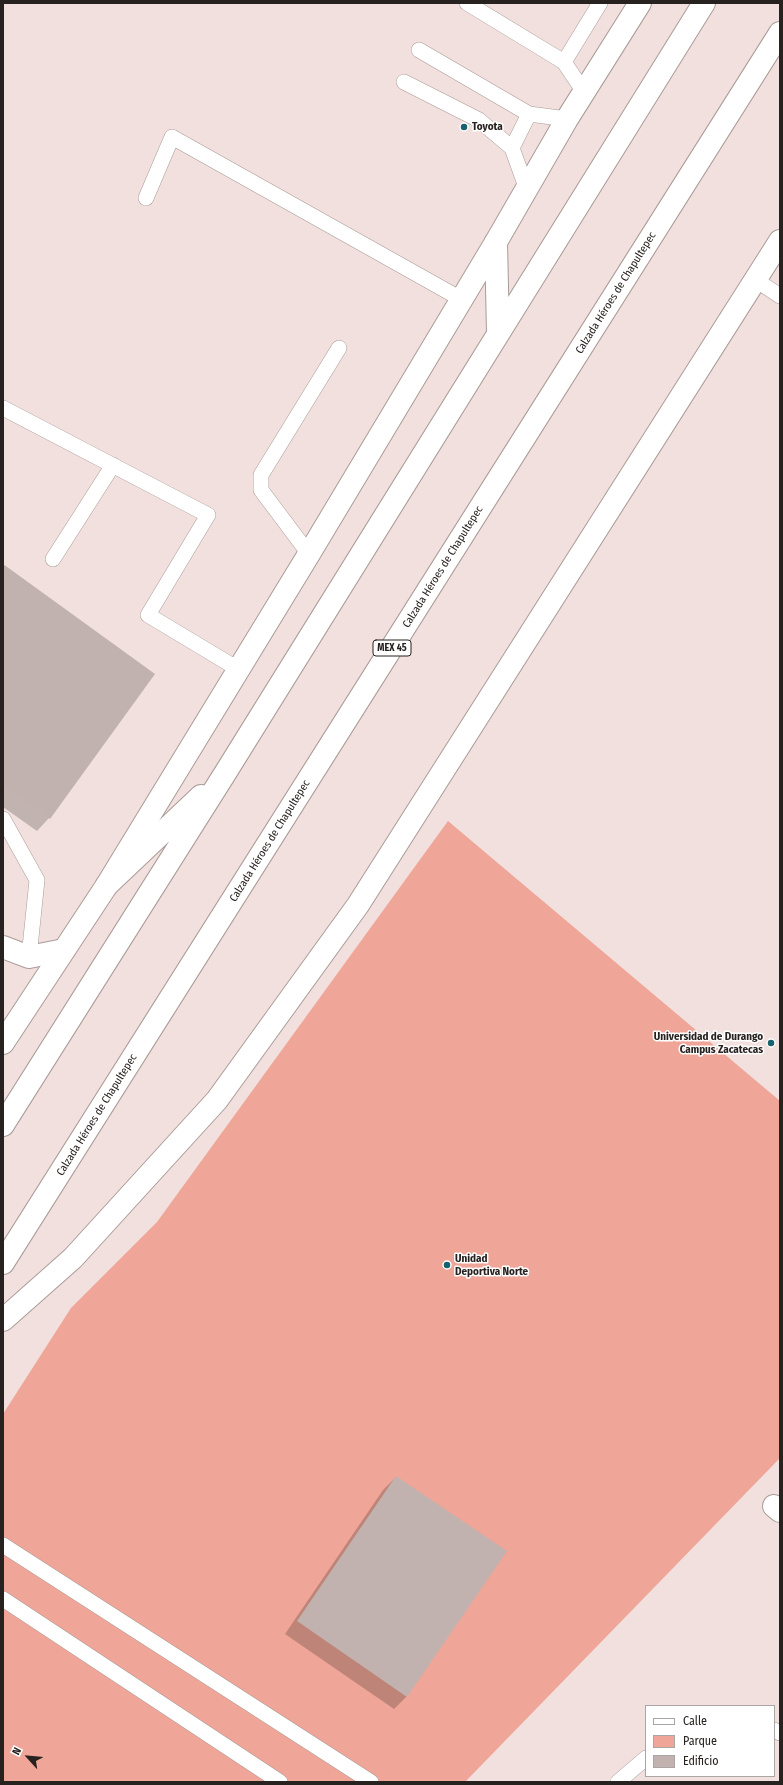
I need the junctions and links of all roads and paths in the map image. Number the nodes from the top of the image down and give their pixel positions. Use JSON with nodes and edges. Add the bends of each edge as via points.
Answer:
{"nodes":[{"id":1,"x":467,"y":3,"type":"edge"},
{"id":2,"x":600,"y":3,"type":"edge"},
{"id":3,"x":640,"y":3,"type":"edge"},
{"id":4,"x":704,"y":3,"type":"edge"},
{"id":5,"x":780,"y":33,"type":"edge"},
{"id":6,"x":419,"y":50,"type":"dead end"},
{"id":7,"x":564,"y":62,"type":"junction"},
{"id":8,"x":404,"y":82,"type":"dead end"},
{"id":9,"x":584,"y":92,"type":"junction"},
{"id":10,"x":529,"y":114,"type":"junction"},
{"id":11,"x":567,"y":119,"type":"junction"},
{"id":12,"x":512,"y":148,"type":"junction"},
{"id":13,"x":526,"y":187,"type":"junction"},
{"id":14,"x":146,"y":198,"type":"dead end"},
{"id":15,"x":780,"y":240,"type":"edge"},
{"id":16,"x":496,"y":242,"type":"junction"},
{"id":17,"x":756,"y":280,"type":"junction"},
{"id":18,"x":780,"y":296,"type":"edge"},
{"id":19,"x":461,"y":299,"type":"junction"},
{"id":20,"x":498,"y":332,"type":"junction"},
{"id":21,"x":340,"y":348,"type":"dead end"},
{"id":22,"x":3,"y":408,"type":"edge"},
{"id":23,"x":113,"y":465,"type":"junction"},
{"id":24,"x":309,"y":554,"type":"junction"},
{"id":25,"x":53,"y":559,"type":"dead end"},
{"id":26,"x":238,"y":669,"type":"junction"},
{"id":27,"x":224,"y":775,"type":"junction"},
{"id":28,"x":3,"y":819,"type":"edge"},
{"id":29,"x":107,"y":885,"type":"junction"},
{"id":30,"x":3,"y":947,"type":"edge"},
{"id":31,"x":64,"y":950,"type":"junction"},
{"id":32,"x":29,"y":957,"type":"junction"},
{"id":33,"x":3,"y":1043,"type":"edge"},
{"id":34,"x":3,"y":1125,"type":"edge"},
{"id":35,"x":3,"y":1263,"type":"edge"},
{"id":36,"x":3,"y":1320,"type":"edge"},
{"id":37,"x":3,"y":1545,"type":"edge"},
{"id":38,"x":3,"y":1599,"type":"edge"},
{"id":39,"x":645,"y":1759,"type":"edge"},
{"id":40,"x":280,"y":1782,"type":"edge"},
{"id":41,"x":371,"y":1782,"type":"edge"},
{"id":42,"x":618,"y":1782,"type":"edge"}],
"edges":[{"from":1,"to":7,"type":"lane"},
{"from":2,"to":7,"type":"lane"},
{"from":3,"to":9,"type":"main road"},
{"from":4,"to":20,"type":"main road"},
{"from":5,"to":35,"type":"main road","name":"Calzada Héroes de Chapultepec","number":"MEX 45"},
{"from":6,"to":10,"type":"lane"},
{"from":7,"to":9,"type":"lane"},
{"from":8,"to":12,"type":"lane","via":[[479,120]]},
{"from":9,"to":11,"type":"main road"},
{"from":10,"to":11,"type":"lane"},
{"from":10,"to":12,"type":"lane"},
{"from":11,"to":13,"type":"main road"},
{"from":12,"to":13,"type":"lane"},
{"from":13,"to":16,"type":"main road"},
{"from":14,"to":19,"type":"lane","via":[[172,137]]},
{"from":15,"to":17,"type":"main road"},
{"from":16,"to":19,"type":"main road"},
{"from":16,"to":20,"type":"main road"},
{"from":17,"to":18,"type":"lane"},
{"from":17,"to":36,"type":"main road","via":[[371,885],[217,1100],[73,1258]]},
{"from":19,"to":24,"type":"main road"},
{"from":20,"to":27,"type":"main road"},
{"from":21,"to":24,"type":"lane","via":[[261,475],[261,490]]},
{"from":22,"to":23,"type":"lane"},
{"from":23,"to":25,"type":"lane"},
{"from":23,"to":26,"type":"lane","via":[[208,515],[148,615]]},
{"from":24,"to":26,"type":"main road"},
{"from":26,"to":29,"type":"main road"},
{"from":27,"to":29,"type":"main road"},
{"from":27,"to":34,"type":"main road"},
{"from":28,"to":32,"type":"lane","via":[[37,880]]},
{"from":29,"to":31,"type":"main road"},
{"from":30,"to":32,"type":"main road"},
{"from":31,"to":32,"type":"main road"},
{"from":31,"to":33,"type":"main road"},
{"from":37,"to":41,"type":"lane"},
{"from":38,"to":40,"type":"lane"},
{"from":39,"to":42,"type":"lane"}]}
